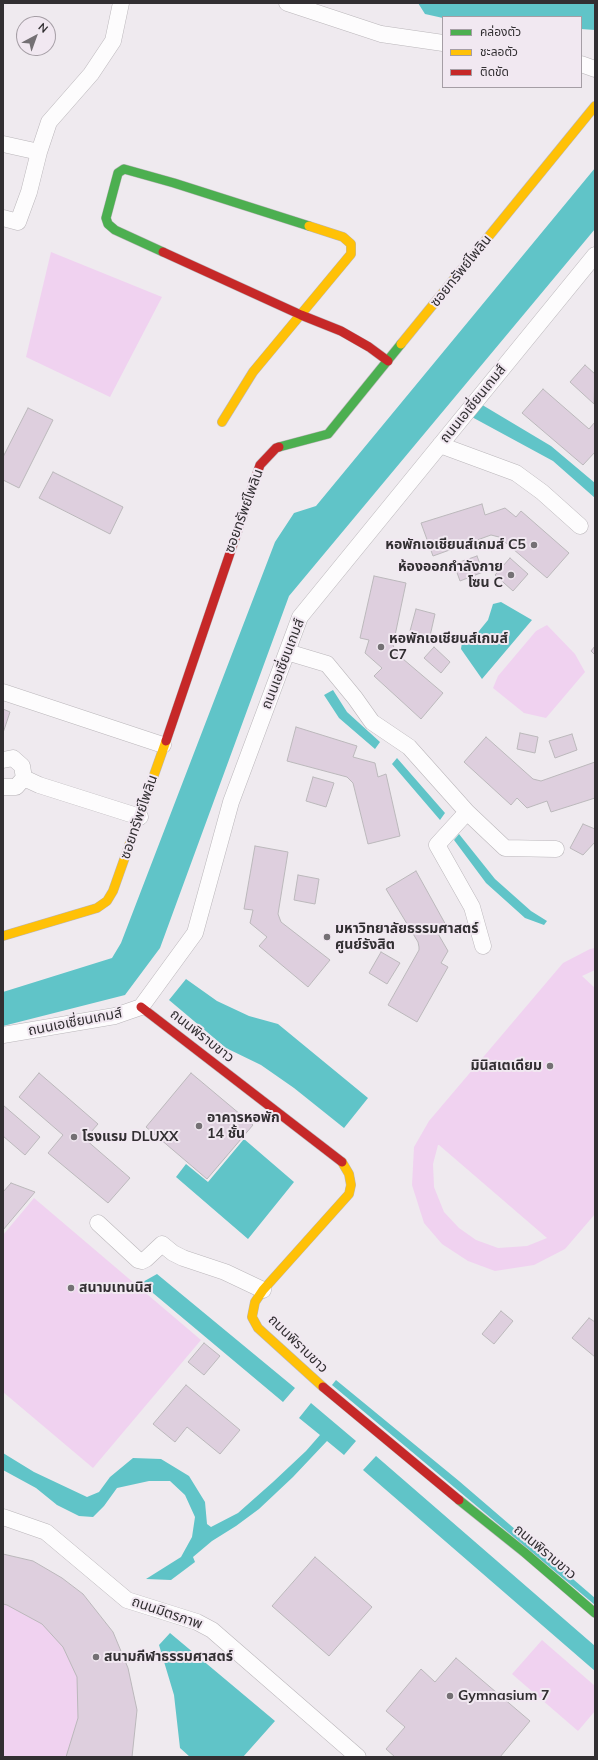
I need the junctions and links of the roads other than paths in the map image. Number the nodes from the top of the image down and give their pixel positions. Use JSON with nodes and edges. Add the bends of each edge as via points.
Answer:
{"nodes":[{"id":1,"x":121,"y":3,"type":"edge"},
{"id":2,"x":287,"y":3,"type":"edge"},
{"id":3,"x":442,"y":43,"type":"edge"},
{"id":4,"x":582,"y":64,"type":"edge"},
{"id":5,"x":595,"y":69,"type":"edge"},
{"id":6,"x":595,"y":106,"type":"edge"},
{"id":7,"x":3,"y":144,"type":"edge"},
{"id":8,"x":39,"y":152,"type":"junction"},
{"id":9,"x":3,"y":218,"type":"edge"},
{"id":10,"x":595,"y":255,"type":"edge"},
{"id":11,"x":301,"y":315,"type":"junction"},
{"id":12,"x":388,"y":361,"type":"junction"},
{"id":13,"x":222,"y":422,"type":"dead end"},
{"id":14,"x":440,"y":444,"type":"junction"},
{"id":15,"x":580,"y":526,"type":"dead end"},
{"id":16,"x":287,"y":652,"type":"junction"},
{"id":17,"x":3,"y":692,"type":"edge"},
{"id":18,"x":164,"y":745,"type":"junction"},
{"id":19,"x":3,"y":760,"type":"edge"},
{"id":20,"x":24,"y":778,"type":"junction"},
{"id":21,"x":4,"y":790,"type":"edge"},
{"id":22,"x":467,"y":812,"type":"junction"},
{"id":23,"x":140,"y":817,"type":"junction"},
{"id":24,"x":556,"y":849,"type":"dead end"},
{"id":25,"x":3,"y":936,"type":"edge"},
{"id":26,"x":483,"y":946,"type":"dead end"},
{"id":27,"x":141,"y":1007,"type":"junction"},
{"id":28,"x":3,"y":1035,"type":"edge"},
{"id":29,"x":98,"y":1223,"type":"dead end"},
{"id":30,"x":262,"y":1290,"type":"junction"},
{"id":31,"x":3,"y":1517,"type":"edge"},
{"id":32,"x":595,"y":1613,"type":"edge"},
{"id":33,"x":358,"y":1757,"type":"edge"}],
"edges":[{"from":1,"to":8,"type":"street","via":[[113,41],[91,74],[49,122]]},
{"from":2,"to":3,"type":"street","via":[[381,34]]},
{"from":4,"to":5,"type":"street"},
{"from":6,"to":12,"type":"street","name":"ซอยทรัพย์ไพลิน"},
{"from":7,"to":8,"type":"street"},
{"from":8,"to":9,"type":"street","via":[[18,222]]},
{"from":10,"to":14,"type":"street","name":"ถนนเอเซี่ยนเกมส์"},
{"from":11,"to":11,"type":"street","via":[[351,254],[351,244],[343,237],[160,179],[124,169],[118,173],[106,218],[115,230]]},
{"from":11,"to":12,"type":"street","via":[[341,332]]},
{"from":11,"to":13,"type":"street","via":[[253,372]]},
{"from":12,"to":18,"type":"street","name":"ซอยทรัพย์ไพลิน","via":[[328,434],[276,448],[260,465]]},
{"from":14,"to":15,"type":"street","via":[[516,473]]},
{"from":14,"to":16,"type":"street","name":"ถนนเอเซี่ยนเกมส์","via":[[300,617]]},
{"from":16,"to":22,"type":"street","via":[[327,664],[372,722],[409,748]]},
{"from":16,"to":27,"type":"street","name":"ถนนเอเซี่ยนเกมส์","via":[[231,802],[195,934]]},
{"from":17,"to":18,"type":"street"},
{"from":18,"to":23,"type":"street","name":"ซอยทรัพย์ไพลิน"},
{"from":19,"to":20,"type":"street","via":[[13,758],[22,766]]},
{"from":20,"to":21,"type":"street","via":[[16,787]]},
{"from":20,"to":23,"type":"street"},
{"from":22,"to":24,"type":"street","via":[[505,848]]},
{"from":22,"to":26,"type":"street","via":[[437,845],[472,907]]},
{"from":23,"to":25,"type":"street","name":"ซอยทรัพย์ไพลิน","via":[[107,901],[97,908]]},
{"from":27,"to":28,"type":"street","name":"ถนนเอเซี่ยนเกมส์","via":[[115,1016]]},
{"from":27,"to":30,"type":"street","name":"ถนนพิราบขาว","via":[[342,1162],[349,1174],[349,1194]]},
{"from":29,"to":30,"type":"street","via":[[138,1260],[146,1259],[162,1244],[183,1258],[225,1272]]},
{"from":30,"to":32,"type":"street","name":"ถนนพิราบขาว","via":[[255,1302],[252,1317],[258,1328],[378,1434]]},
{"from":31,"to":33,"type":"street","name":"ถนนมิตรภาพ","via":[[46,1532],[127,1600],[197,1622],[212,1630]]}]}
